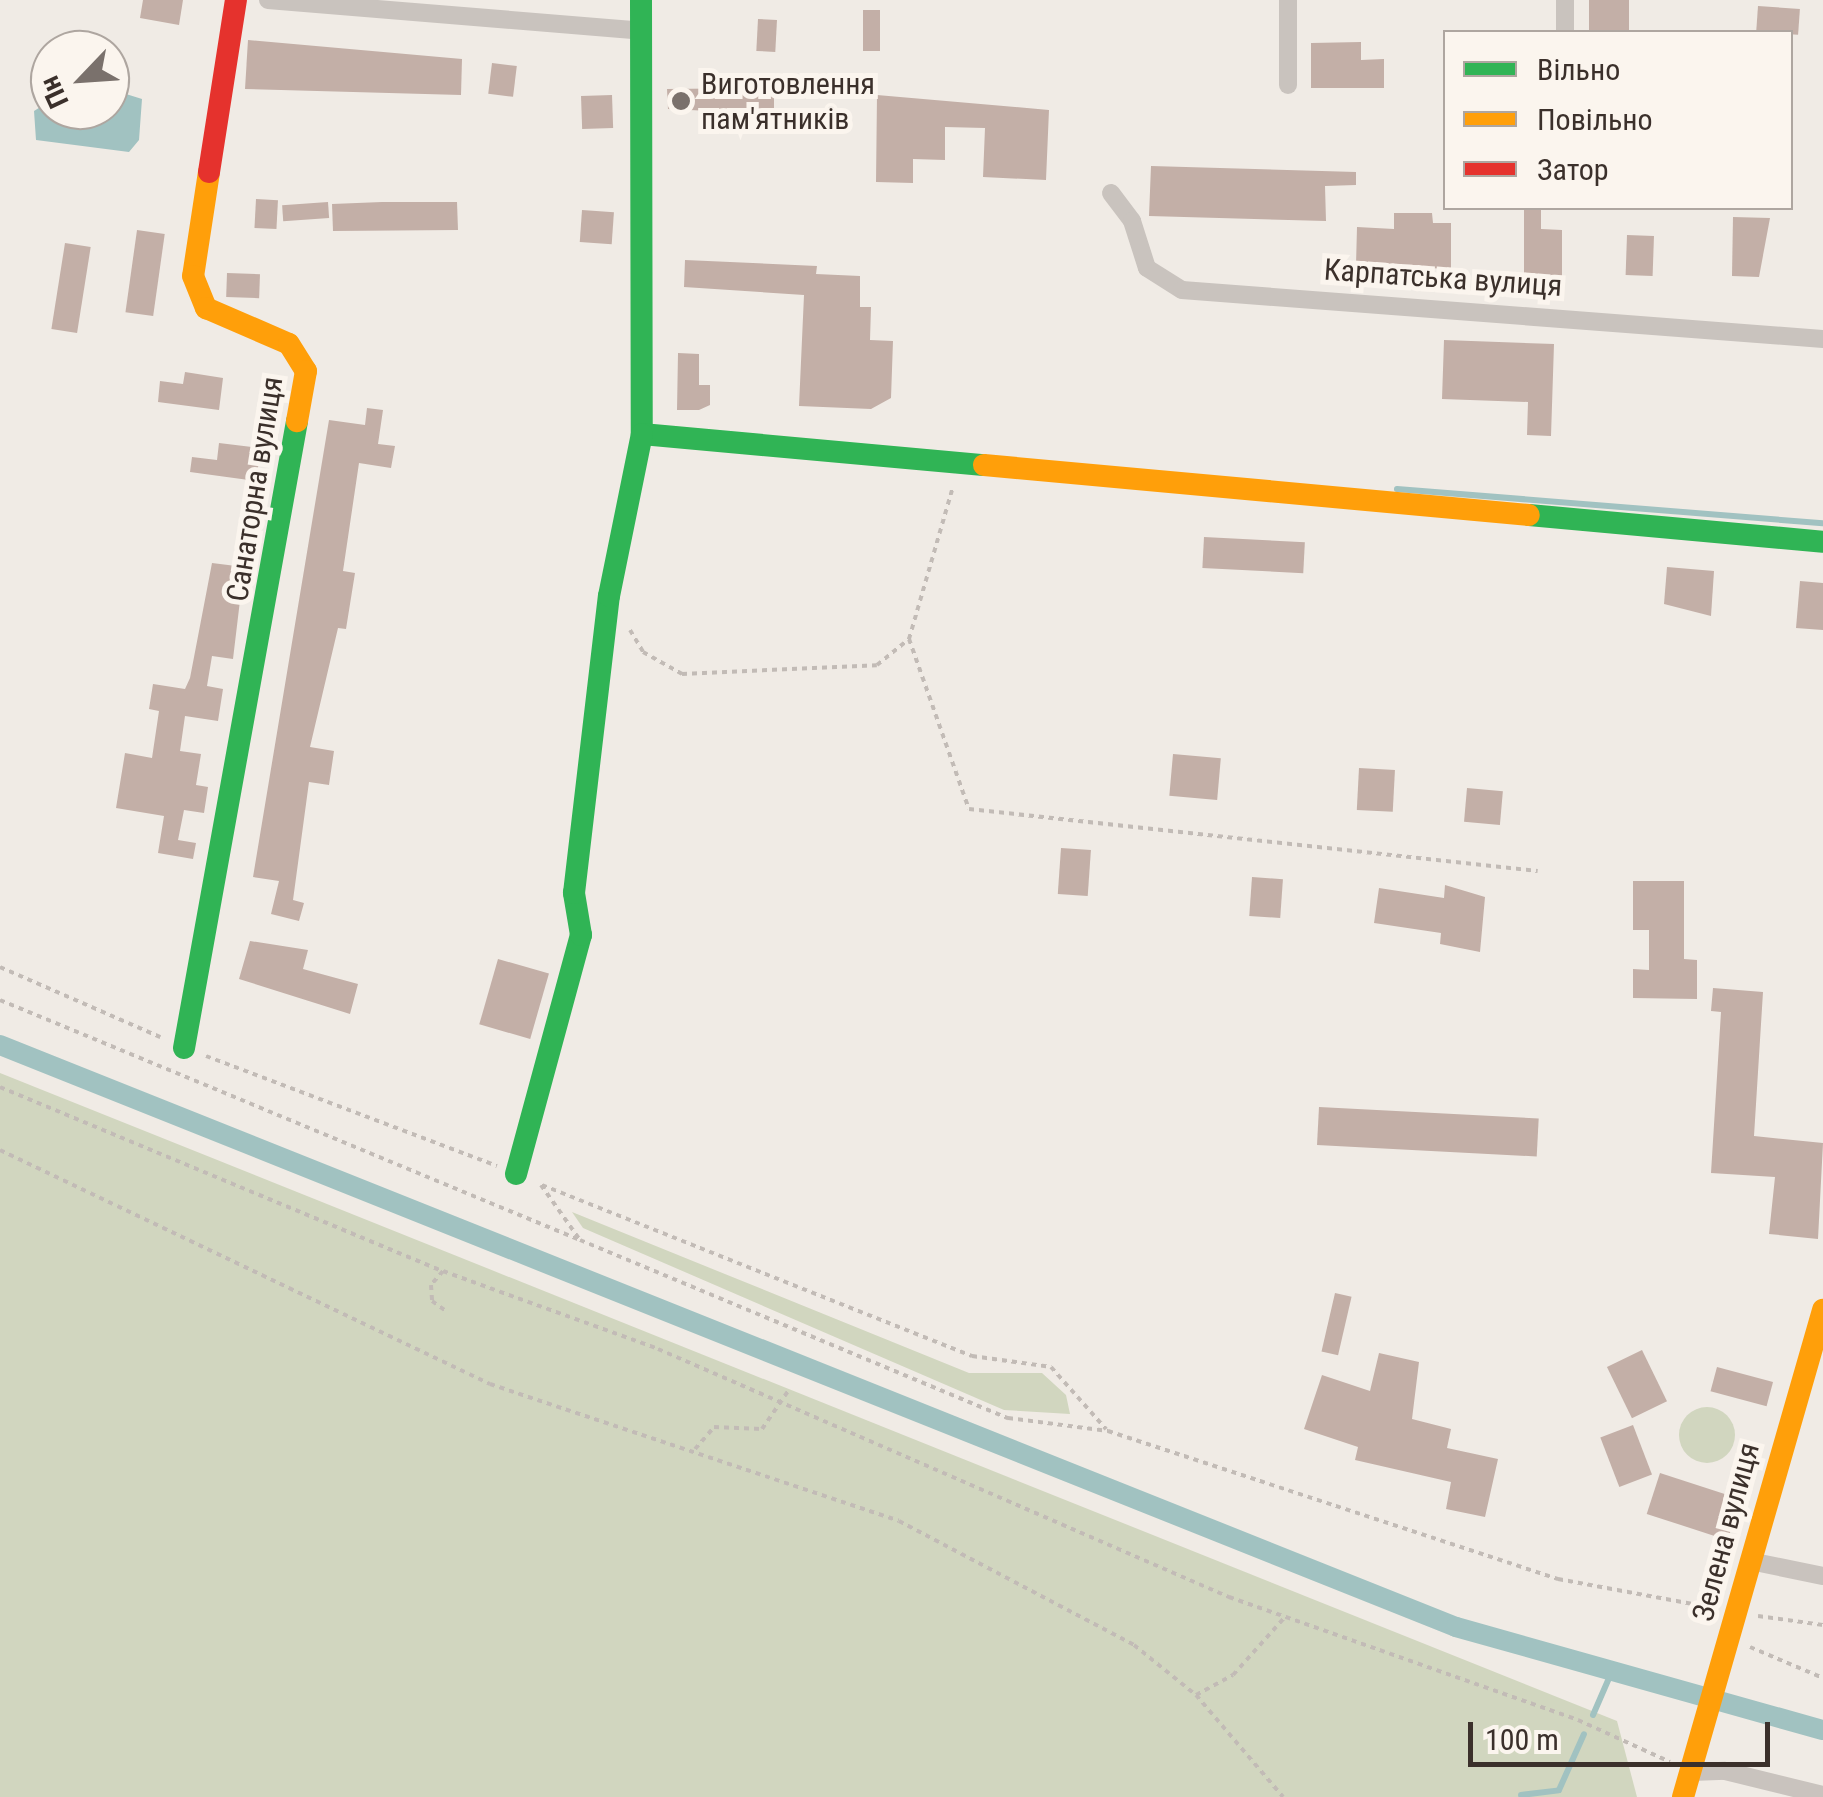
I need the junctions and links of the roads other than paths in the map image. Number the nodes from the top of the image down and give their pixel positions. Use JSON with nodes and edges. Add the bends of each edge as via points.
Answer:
{"nodes":[{"id":1,"x":236,"y":0,"type":"edge"},
{"id":2,"x":268,"y":0,"type":"edge"},
{"id":3,"x":641,"y":0,"type":"edge"},
{"id":4,"x":1288,"y":0,"type":"edge"},
{"id":5,"x":1565,"y":0,"type":"edge"},
{"id":6,"x":1565,"y":30,"type":"edge"},
{"id":7,"x":642,"y":31,"type":"junction"},
{"id":8,"x":1288,"y":85,"type":"dead end"},
{"id":9,"x":1111,"y":193,"type":"dead end"},
{"id":10,"x":1823,"y":339,"type":"edge"},
{"id":11,"x":642,"y":434,"type":"junction"},
{"id":12,"x":1823,"y":542,"type":"edge"},
{"id":13,"x":184,"y":1048,"type":"road end"},
{"id":14,"x":516,"y":1174,"type":"road end"},
{"id":15,"x":1823,"y":1310,"type":"edge"},
{"id":16,"x":1750,"y":1561,"type":"junction"},
{"id":17,"x":1823,"y":1576,"type":"edge"},
{"id":18,"x":1692,"y":1772,"type":"junction"},
{"id":19,"x":1823,"y":1795,"type":"edge"},
{"id":20,"x":1684,"y":1797,"type":"edge"}],
"edges":[{"from":1,"to":13,"type":"street","name":"Санаторна вулиця","via":[[193,276],[206,308],[289,344],[306,371]]},
{"from":2,"to":7,"type":"street"},
{"from":3,"to":7,"type":"street"},
{"from":4,"to":8,"type":"street"},
{"from":5,"to":6,"type":"street"},
{"from":7,"to":11,"type":"street"},
{"from":9,"to":10,"type":"street","name":"Карпатська вулиця","via":[[1132,220],[1147,268],[1182,290]]},
{"from":11,"to":12,"type":"street"},
{"from":11,"to":14,"type":"street","via":[[609,596],[574,893],[581,935]]},
{"from":15,"to":16,"type":"street","name":"Зелена вулиця"},
{"from":16,"to":17,"type":"street"},
{"from":16,"to":18,"type":"street","name":"Зелена вулиця"},
{"from":18,"to":19,"type":"street","via":[[1726,1771]]},
{"from":18,"to":20,"type":"street","name":"Зелена вулиця"}]}
